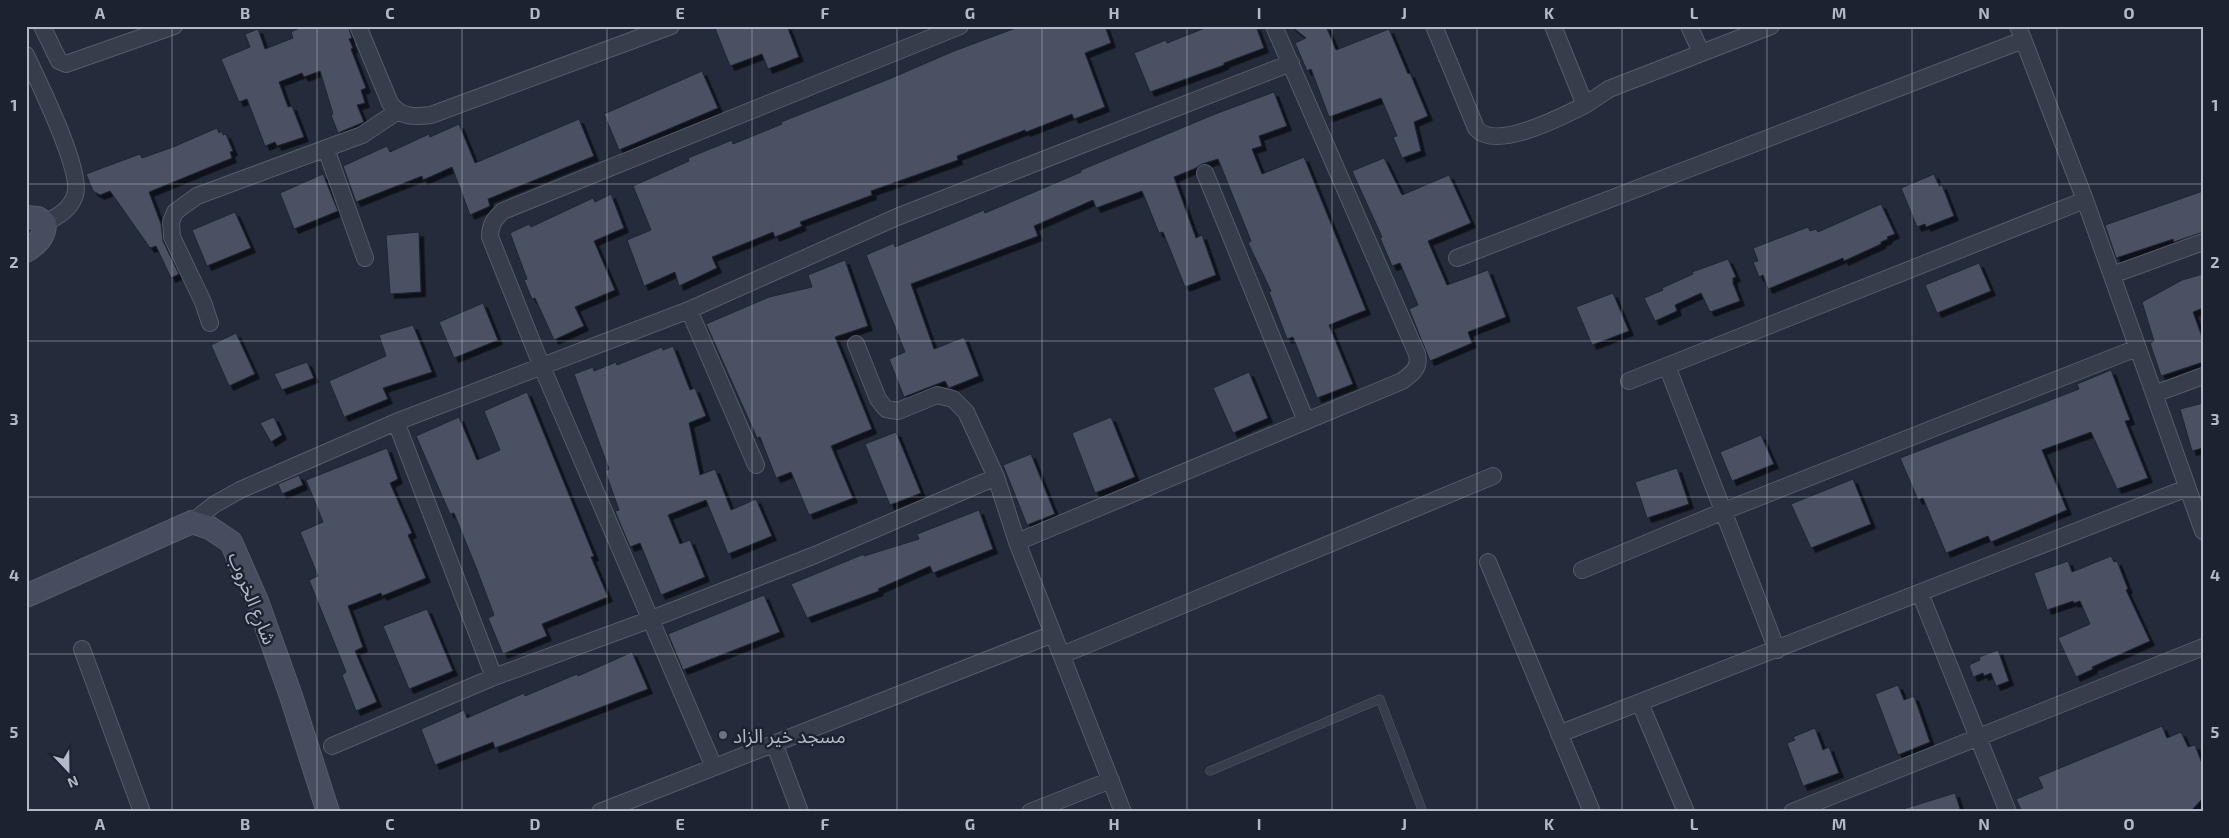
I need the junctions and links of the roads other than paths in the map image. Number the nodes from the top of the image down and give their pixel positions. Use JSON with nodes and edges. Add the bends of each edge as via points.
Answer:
{"nodes":[{"id":1,"x":42,"y":26,"type":"edge"},
{"id":2,"x":174,"y":26,"type":"edge"},
{"id":3,"x":358,"y":26,"type":"edge"},
{"id":4,"x":672,"y":26,"type":"edge"},
{"id":5,"x":960,"y":26,"type":"edge"},
{"id":6,"x":1274,"y":26,"type":"edge"},
{"id":7,"x":1434,"y":26,"type":"edge"},
{"id":8,"x":1553,"y":26,"type":"edge"},
{"id":9,"x":1689,"y":26,"type":"edge"},
{"id":10,"x":1771,"y":26,"type":"edge"},
{"id":11,"x":2020,"y":33,"type":"edge"},
{"id":12,"x":1701,"y":52,"type":"junction"},
{"id":13,"x":26,"y":55,"type":"edge"},
{"id":14,"x":1291,"y":63,"type":"junction"},
{"id":15,"x":1584,"y":105,"type":"junction"},
{"id":16,"x":398,"y":112,"type":"junction"},
{"id":17,"x":326,"y":149,"type":"junction"},
{"id":18,"x":1205,"y":173,"type":"dead end"},
{"id":19,"x":2085,"y":200,"type":"junction"},
{"id":20,"x":36,"y":220,"type":"edge"},
{"id":21,"x":2203,"y":242,"type":"edge"},
{"id":22,"x":26,"y":251,"type":"edge"},
{"id":23,"x":365,"y":258,"type":"dead end"},
{"id":24,"x":1457,"y":258,"type":"dead end"},
{"id":25,"x":2112,"y":275,"type":"junction"},
{"id":26,"x":689,"y":310,"type":"junction"},
{"id":27,"x":210,"y":323,"type":"dead end"},
{"id":28,"x":856,"y":344,"type":"dead end"},
{"id":29,"x":2137,"y":348,"type":"junction"},
{"id":30,"x":1667,"y":366,"type":"junction"},
{"id":31,"x":542,"y":367,"type":"junction"},
{"id":32,"x":2203,"y":376,"type":"edge"},
{"id":33,"x":1629,"y":381,"type":"dead end"},
{"id":34,"x":2154,"y":394,"type":"junction"},
{"id":35,"x":1306,"y":421,"type":"junction"},
{"id":36,"x":396,"y":422,"type":"junction"},
{"id":37,"x":756,"y":465,"type":"dead end"},
{"id":38,"x":1493,"y":476,"type":"dead end"},
{"id":39,"x":996,"y":477,"type":"junction"},
{"id":40,"x":2187,"y":488,"type":"junction"},
{"id":41,"x":1724,"y":511,"type":"junction"},
{"id":42,"x":192,"y":522,"type":"junction"},
{"id":43,"x":2203,"y":531,"type":"edge"},
{"id":44,"x":1017,"y":542,"type":"junction"},
{"id":45,"x":1488,"y":562,"type":"dead end"},
{"id":46,"x":1582,"y":570,"type":"dead end"},
{"id":47,"x":1920,"y":594,"type":"junction"},
{"id":48,"x":26,"y":596,"type":"edge"},
{"id":49,"x":649,"y":620,"type":"junction"},
{"id":50,"x":1053,"y":634,"type":"junction"},
{"id":51,"x":2203,"y":647,"type":"edge"},
{"id":52,"x":82,"y":649,"type":"dead end"},
{"id":53,"x":1777,"y":650,"type":"junction"},
{"id":54,"x":1062,"y":655,"type":"junction"},
{"id":55,"x":494,"y":677,"type":"junction"},
{"id":56,"x":1640,"y":703,"type":"junction"},
{"id":57,"x":1559,"y":734,"type":"junction"},
{"id":58,"x":1977,"y":738,"type":"junction"},
{"id":59,"x":774,"y":743,"type":"junction"},
{"id":60,"x":332,"y":746,"type":"dead end"},
{"id":61,"x":714,"y":767,"type":"junction"},
{"id":62,"x":1210,"y":771,"type":"dead end"},
{"id":63,"x":1111,"y":780,"type":"junction"},
{"id":64,"x":142,"y":812,"type":"edge"},
{"id":65,"x":328,"y":812,"type":"edge"},
{"id":66,"x":600,"y":812,"type":"edge"},
{"id":67,"x":800,"y":812,"type":"edge"},
{"id":68,"x":1030,"y":812,"type":"edge"},
{"id":69,"x":1123,"y":812,"type":"edge"},
{"id":70,"x":1423,"y":812,"type":"edge"},
{"id":71,"x":1592,"y":812,"type":"edge"},
{"id":72,"x":1686,"y":812,"type":"edge"},
{"id":73,"x":1792,"y":812,"type":"edge"},
{"id":74,"x":2008,"y":812,"type":"edge"}],
"edges":[{"from":1,"to":2,"type":"street","via":[[59,61],[66,64]]},
{"from":3,"to":16,"type":"street","via":[[390,103]]},
{"from":4,"to":16,"type":"street","via":[[431,115],[408,116]]},
{"from":5,"to":31,"type":"street","via":[[503,211],[496,217],[490,237]]},
{"from":6,"to":14,"type":"street"},
{"from":7,"to":15,"type":"street","via":[[1476,128],[1485,135],[1500,136],[1540,127]]},
{"from":8,"to":15,"type":"street"},
{"from":9,"to":12,"type":"street"},
{"from":10,"to":12,"type":"street"},
{"from":11,"to":19,"type":"street"},
{"from":11,"to":24,"type":"street"},
{"from":12,"to":15,"type":"street","via":[[1609,89]]},
{"from":13,"to":20,"type":"street","via":[[60,131],[74,171],[76,194],[69,208]]},
{"from":14,"to":26,"type":"street","via":[[897,217]]},
{"from":14,"to":35,"type":"street","via":[[1419,362],[1415,371],[1402,381]]},
{"from":16,"to":17,"type":"street","via":[[362,135]]},
{"from":17,"to":23,"type":"street"},
{"from":17,"to":27,"type":"street","via":[[197,196],[175,212],[171,222],[172,237]]},
{"from":18,"to":35,"type":"street"},
{"from":19,"to":25,"type":"street"},
{"from":19,"to":30,"type":"street"},
{"from":20,"to":22,"type":"main road","via":[[46,231],[36,245]]},
{"from":21,"to":25,"type":"street"},
{"from":25,"to":29,"type":"street"},
{"from":26,"to":31,"type":"street"},
{"from":26,"to":37,"type":"street"},
{"from":28,"to":39,"type":"street","via":[[878,399],[886,409],[898,411],[937,395],[960,404]]},
{"from":29,"to":34,"type":"street"},
{"from":29,"to":41,"type":"street"},
{"from":30,"to":33,"type":"street"},
{"from":30,"to":41,"type":"street"},
{"from":31,"to":36,"type":"street"},
{"from":31,"to":49,"type":"street"},
{"from":32,"to":34,"type":"street"},
{"from":34,"to":40,"type":"street"},
{"from":35,"to":44,"type":"street"},
{"from":36,"to":42,"type":"street","via":[[240,490]]},
{"from":36,"to":55,"type":"street"},
{"from":38,"to":54,"type":"street"},
{"from":39,"to":44,"type":"street"},
{"from":39,"to":49,"type":"street","via":[[815,555]]},
{"from":40,"to":43,"type":"street"},
{"from":40,"to":47,"type":"street"},
{"from":41,"to":46,"type":"street"},
{"from":41,"to":53,"type":"street"},
{"from":42,"to":48,"type":"main road"},
{"from":42,"to":65,"type":"main road","name":"شارع الخروب","via":[[210,528],[231,542],[257,601]]},
{"from":44,"to":50,"type":"street"},
{"from":45,"to":57,"type":"street"},
{"from":47,"to":53,"type":"street"},
{"from":47,"to":58,"type":"street"},
{"from":49,"to":55,"type":"street"},
{"from":49,"to":61,"type":"street"},
{"from":50,"to":54,"type":"street"},
{"from":50,"to":59,"type":"street"},
{"from":51,"to":58,"type":"street"},
{"from":52,"to":64,"type":"street"},
{"from":53,"to":56,"type":"street"},
{"from":54,"to":63,"type":"street"},
{"from":55,"to":60,"type":"street"},
{"from":56,"to":57,"type":"street"},
{"from":56,"to":72,"type":"street"},
{"from":57,"to":71,"type":"street"},
{"from":58,"to":73,"type":"street"},
{"from":58,"to":74,"type":"street"},
{"from":59,"to":61,"type":"street"},
{"from":59,"to":67,"type":"street"},
{"from":61,"to":66,"type":"street"},
{"from":62,"to":70,"type":"lane","via":[[1380,698]]},
{"from":63,"to":68,"type":"street"},
{"from":63,"to":69,"type":"street"}]}
